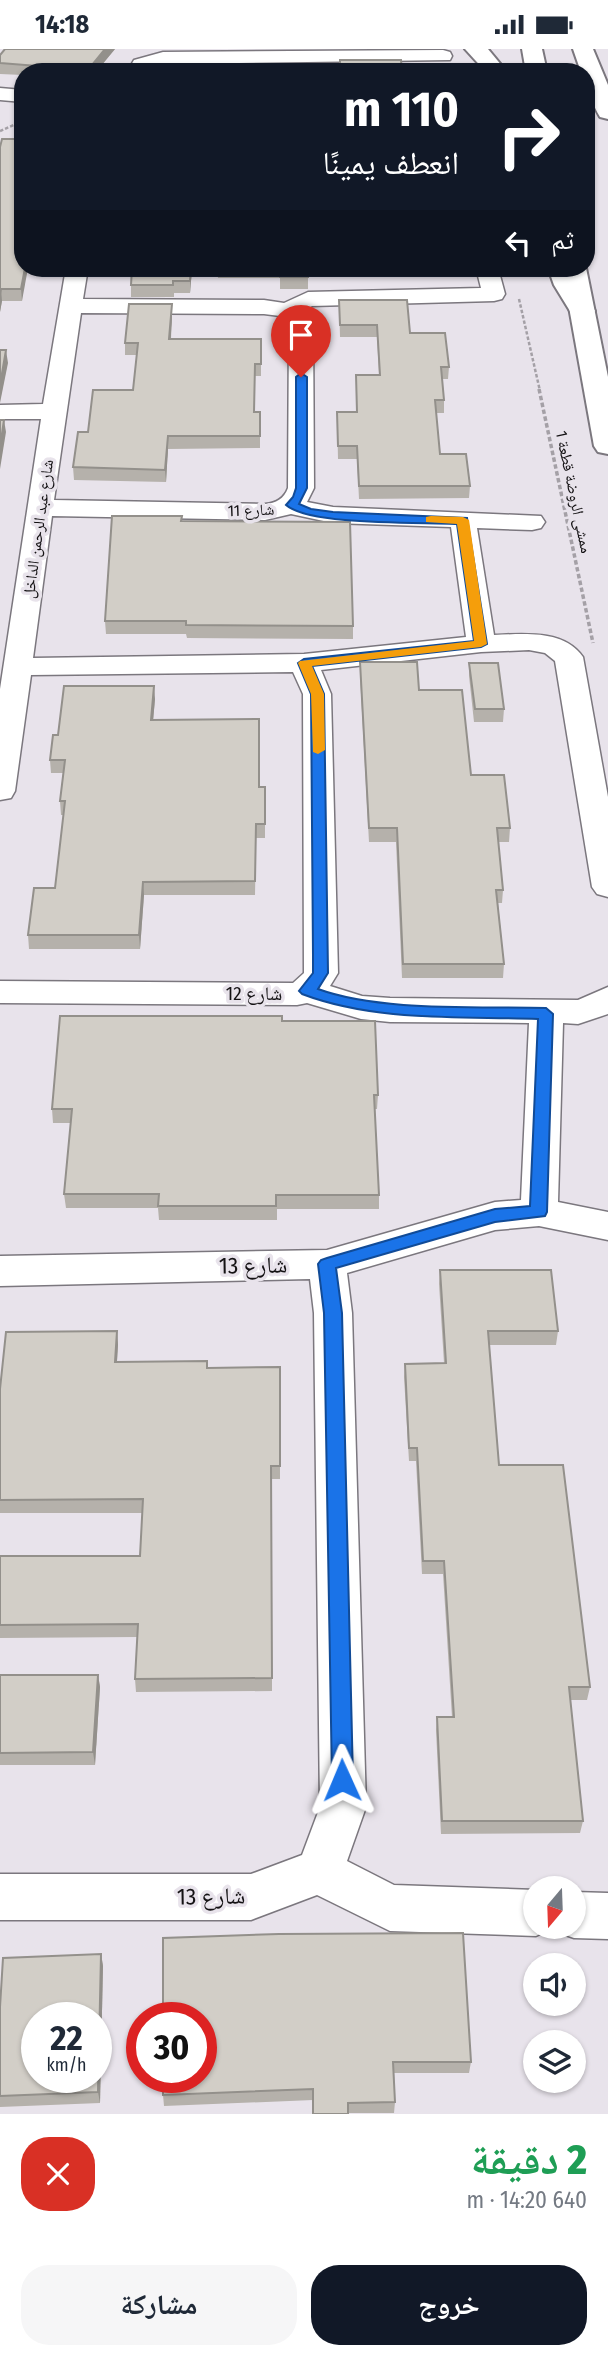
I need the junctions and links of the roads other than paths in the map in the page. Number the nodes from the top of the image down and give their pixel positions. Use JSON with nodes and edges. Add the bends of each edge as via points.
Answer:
{"nodes":[{"id":1,"x":475,"y":49,"type":"edge"},
{"id":2,"x":443,"y":56,"type":"dead end"},
{"id":3,"x":303,"y":59,"type":"edge"},
{"id":4,"x":145,"y":63,"type":"edge"},
{"id":5,"x":490,"y":63,"type":"edge"},
{"id":6,"x":595,"y":79,"type":"edge"},
{"id":7,"x":608,"y":112,"type":"edge"},
{"id":8,"x":76,"y":277,"type":"edge"},
{"id":9,"x":490,"y":277,"type":"edge"},
{"id":10,"x":563,"y":277,"type":"edge"},
{"id":11,"x":576,"y":277,"type":"edge"},
{"id":12,"x":72,"y":306,"type":"junction"},
{"id":13,"x":287,"y":310,"type":"junction"},
{"id":14,"x":582,"y":311,"type":"junction"},
{"id":15,"x":54,"y":411,"type":"junction"},
{"id":16,"x":0,"y":412,"type":"edge"},
{"id":17,"x":608,"y":446,"type":"edge"},
{"id":18,"x":292,"y":505,"type":"junction"},
{"id":19,"x":41,"y":508,"type":"junction"},
{"id":20,"x":463,"y":520,"type":"junction"},
{"id":21,"x":532,"y":522,"type":"dead end"},
{"id":22,"x":481,"y":644,"type":"junction"},
{"id":23,"x":304,"y":663,"type":"junction"},
{"id":24,"x":19,"y":667,"type":"junction"},
{"id":25,"x":0,"y":791,"type":"edge"},
{"id":26,"x":608,"y":887,"type":"edge"},
{"id":27,"x":307,"y":991,"type":"junction"},
{"id":28,"x":0,"y":992,"type":"edge"},
{"id":29,"x":608,"y":998,"type":"edge"},
{"id":30,"x":546,"y":1014,"type":"junction"},
{"id":31,"x":539,"y":1212,"type":"junction"},
{"id":32,"x":608,"y":1226,"type":"edge"},
{"id":33,"x":327,"y":1264,"type":"junction"},
{"id":34,"x":0,"y":1271,"type":"edge"},
{"id":35,"x":320,"y":1871,"type":"junction"},
{"id":36,"x":0,"y":1897,"type":"edge"},
{"id":37,"x":523,"y":1913,"type":"edge"},
{"id":38,"x":586,"y":1915,"type":"edge"},
{"id":39,"x":608,"y":1916,"type":"edge"}],
"edges":[{"from":1,"to":5,"type":"main road"},
{"from":2,"to":3,"type":"street"},
{"from":3,"to":4,"type":"street","via":[[163,58]]},
{"from":6,"to":7,"type":"main road"},
{"from":8,"to":12,"type":"street","name":"شارع عبد الرحمن الداخل"},
{"from":9,"to":13,"type":"street","via":[[495,294],[308,299]]},
{"from":10,"to":14,"type":"main road"},
{"from":11,"to":14,"type":"main road"},
{"from":12,"to":13,"type":"street"},
{"from":12,"to":15,"type":"street","name":"شارع عبد الرحمن الداخل"},
{"from":13,"to":18,"type":"street","name":"شارع 11","via":[[301,321],[302,488]]},
{"from":14,"to":17,"type":"main road"},
{"from":15,"to":16,"type":"street"},
{"from":15,"to":19,"type":"street","name":"شارع عبد الرحمن الداخل"},
{"from":18,"to":19,"type":"street","name":"شارع 11","via":[[265,512]]},
{"from":18,"to":20,"type":"street","via":[[333,515]]},
{"from":19,"to":24,"type":"street","name":"شارع عبد الرحمن الداخل"},
{"from":20,"to":21,"type":"street"},
{"from":20,"to":22,"type":"street"},
{"from":22,"to":23,"type":"street"},
{"from":22,"to":26,"type":"street","via":[[537,642],[569,657]]},
{"from":23,"to":24,"type":"street"},
{"from":23,"to":27,"type":"street","name":"شارع 12","via":[[317,694],[321,954],[321,973]]},
{"from":24,"to":25,"type":"street","name":"شارع عبد الرحمن الداخل"},
{"from":27,"to":28,"type":"street","name":"شارع 12"},
{"from":27,"to":30,"type":"street","via":[[380,1009]]},
{"from":29,"to":30,"type":"street","via":[[578,1012]]},
{"from":30,"to":31,"type":"street"},
{"from":31,"to":32,"type":"street","name":"شارع 13"},
{"from":31,"to":33,"type":"street","name":"شارع 13","via":[[495,1216]]},
{"from":33,"to":34,"type":"street","name":"شارع 13"},
{"from":33,"to":35,"type":"street","via":[[333,1313],[343,1807]]},
{"from":35,"to":36,"type":"street","name":"شارع 13","via":[[251,1897]]},
{"from":35,"to":37,"type":"street","via":[[390,1908]]},
{"from":38,"to":39,"type":"street"}]}
